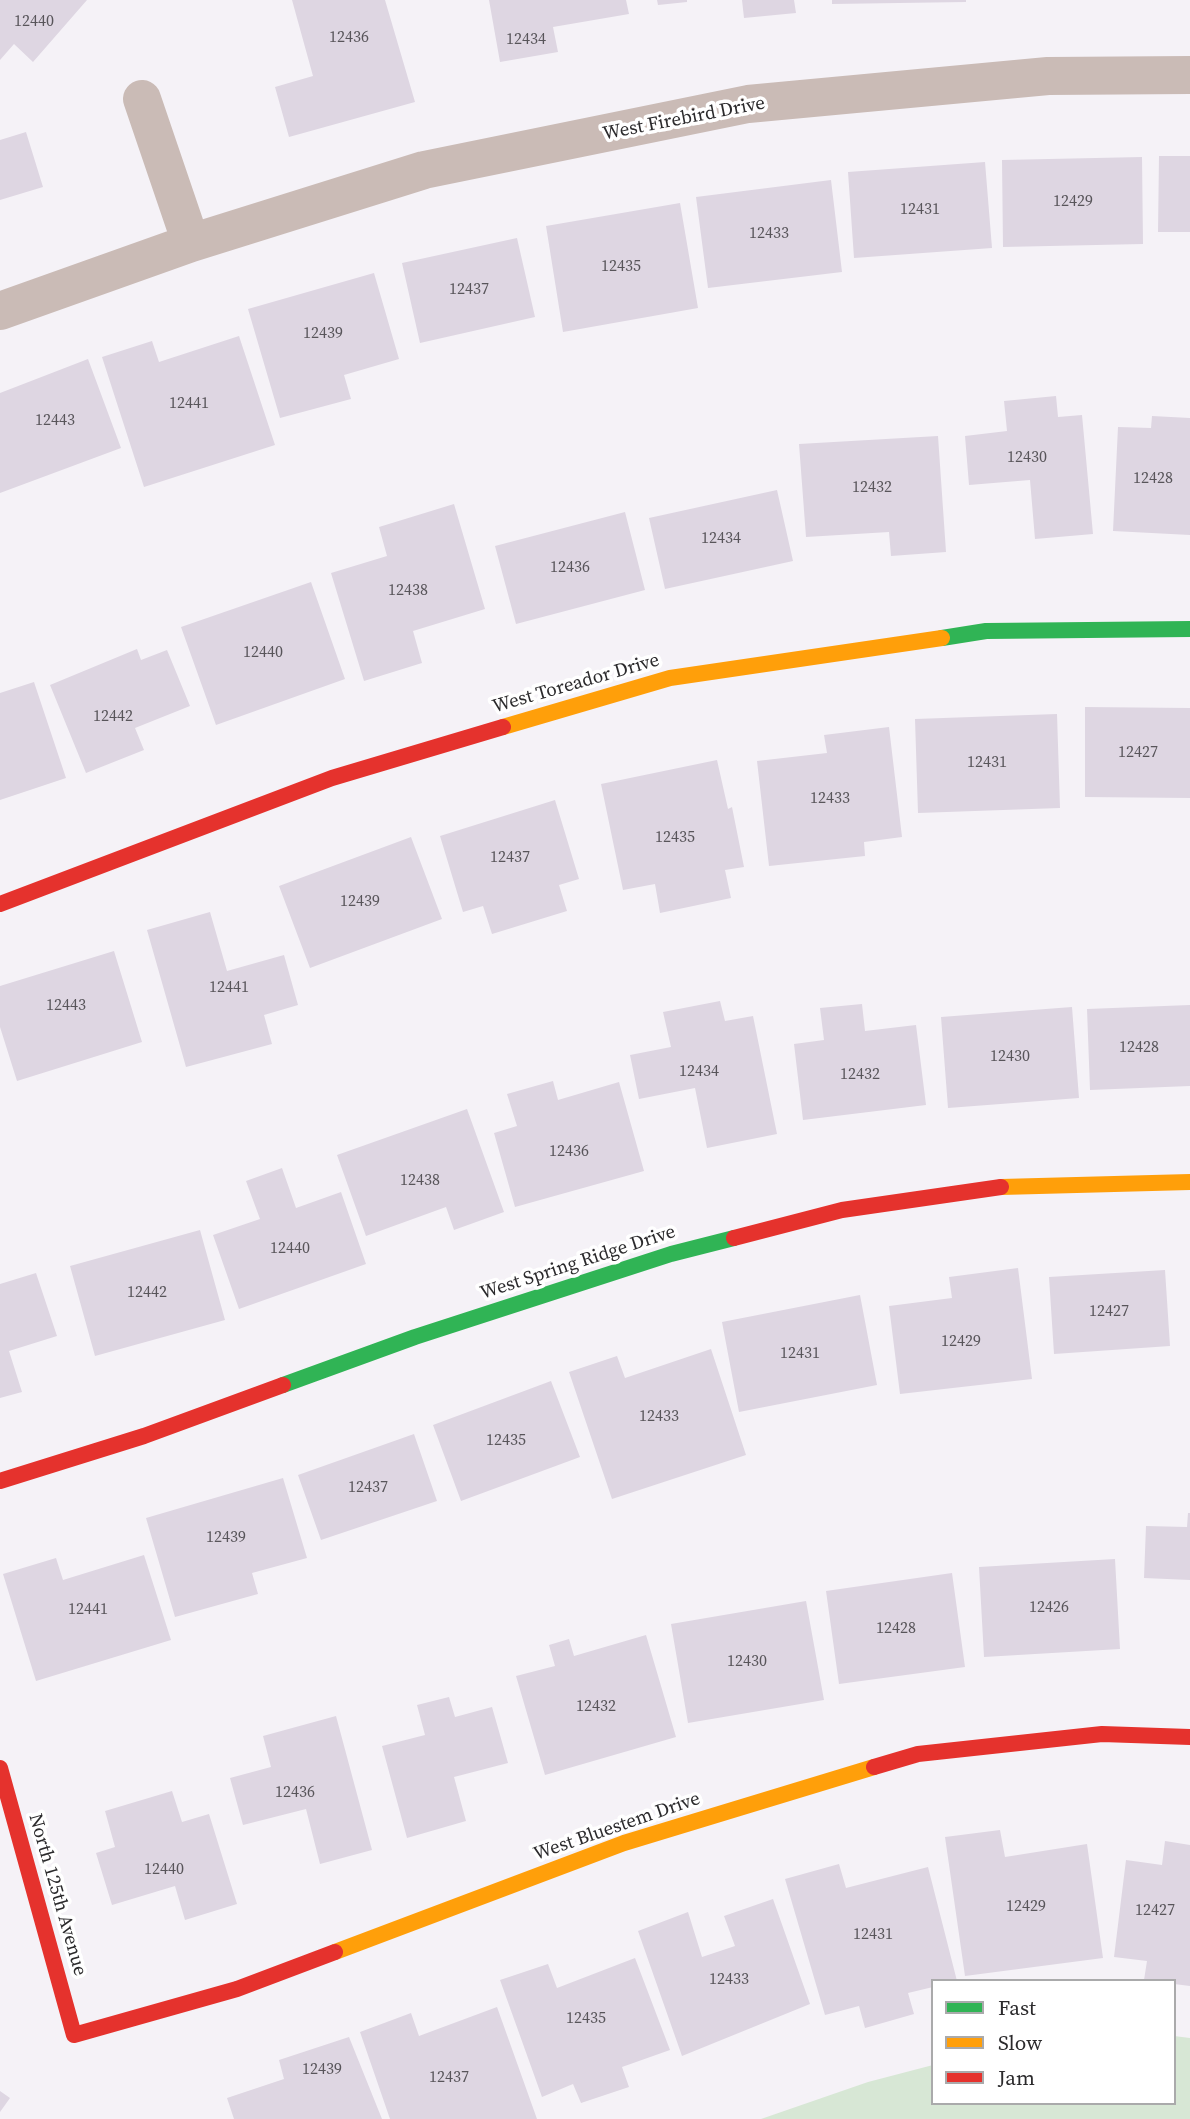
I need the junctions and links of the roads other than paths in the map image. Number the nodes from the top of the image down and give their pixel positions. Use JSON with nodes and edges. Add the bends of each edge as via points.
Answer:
{"nodes":[{"id":1,"x":1190,"y":75,"type":"edge"},
{"id":2,"x":142,"y":99,"type":"dead end"},
{"id":3,"x":191,"y":243,"type":"junction"},
{"id":4,"x":0,"y":311,"type":"edge"},
{"id":5,"x":1190,"y":629,"type":"edge"},
{"id":6,"x":0,"y":904,"type":"edge"},
{"id":7,"x":1190,"y":1182,"type":"edge"},
{"id":8,"x":0,"y":1481,"type":"edge"},
{"id":9,"x":1190,"y":1737,"type":"edge"},
{"id":10,"x":0,"y":1768,"type":"edge"},
{"id":11,"x":74,"y":2035,"type":"joint"}],
"edges":[{"from":1,"to":3,"type":"street","name":"West Firebird Drive","via":[[1048,76],[748,104],[424,170]]},
{"from":2,"to":3,"type":"street"},
{"from":3,"to":4,"type":"street","name":"West Firebird Drive"},
{"from":5,"to":6,"type":"street","name":"West Toreador Drive","via":[[986,631],[670,678],[332,778]]},
{"from":7,"to":8,"type":"street","name":"West Spring Ridge Drive","via":[[1009,1186],[842,1210],[659,1258],[415,1337],[145,1436]]},
{"from":9,"to":11,"type":"street","name":"West Bluestem Drive","via":[[1102,1734],[918,1754],[624,1843],[237,1989]]},
{"from":10,"to":11,"type":"street","name":"North 125th Avenue"}]}
